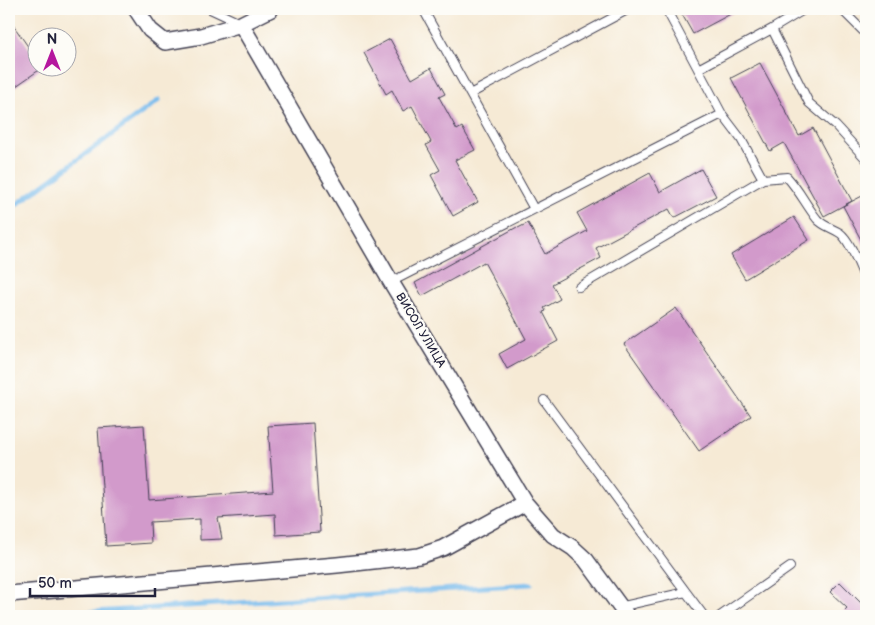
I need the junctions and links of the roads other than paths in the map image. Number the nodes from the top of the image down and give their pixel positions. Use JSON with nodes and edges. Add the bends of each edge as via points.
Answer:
{"nodes":[{"id":1,"x":136,"y":9,"type":"edge"},
{"id":2,"x":210,"y":9,"type":"edge"},
{"id":3,"x":271,"y":9,"type":"edge"},
{"id":4,"x":423,"y":9,"type":"edge"},
{"id":5,"x":629,"y":9,"type":"edge"},
{"id":6,"x":666,"y":9,"type":"edge"},
{"id":7,"x":805,"y":9,"type":"edge"},
{"id":8,"x":841,"y":9,"type":"edge"},
{"id":9,"x":241,"y":24,"type":"junction"},
{"id":10,"x":772,"y":30,"type":"junction"},
{"id":11,"x":866,"y":34,"type":"edge"},
{"id":12,"x":698,"y":69,"type":"junction"},
{"id":13,"x":470,"y":94,"type":"junction"},
{"id":14,"x":722,"y":114,"type":"junction"},
{"id":15,"x":866,"y":159,"type":"edge"},
{"id":16,"x":764,"y":180,"type":"junction"},
{"id":17,"x":534,"y":209,"type":"junction"},
{"id":18,"x":866,"y":281,"type":"edge"},
{"id":19,"x":391,"y":282,"type":"junction"},
{"id":20,"x":578,"y":287,"type":"dead end"},
{"id":21,"x":544,"y":400,"type":"dead end"},
{"id":22,"x":525,"y":502,"type":"junction"},
{"id":23,"x":790,"y":567,"type":"dead end"},
{"id":24,"x":686,"y":592,"type":"junction"},
{"id":25,"x":9,"y":594,"type":"edge"},
{"id":26,"x":623,"y":612,"type":"edge"},
{"id":27,"x":704,"y":616,"type":"edge"},
{"id":28,"x":720,"y":616,"type":"edge"}],
"edges":[{"from":1,"to":9,"type":"street","via":[[150,30],[166,42]]},
{"from":2,"to":9,"type":"lane"},
{"from":3,"to":9,"type":"street"},
{"from":4,"to":13,"type":"lane"},
{"from":5,"to":13,"type":"lane"},
{"from":6,"to":12,"type":"lane"},
{"from":7,"to":10,"type":"lane"},
{"from":8,"to":11,"type":"lane"},
{"from":9,"to":19,"type":"street","name":"ВИСОЛ УЛИЦА"},
{"from":10,"to":12,"type":"lane"},
{"from":10,"to":15,"type":"lane","via":[[809,104],[836,126]]},
{"from":12,"to":14,"type":"lane"},
{"from":13,"to":17,"type":"lane"},
{"from":14,"to":16,"type":"lane","via":[[742,139]]},
{"from":14,"to":17,"type":"lane"},
{"from":16,"to":18,"type":"lane","via":[[787,177],[820,222],[841,234]]},
{"from":16,"to":20,"type":"lane"},
{"from":17,"to":19,"type":"lane"},
{"from":19,"to":22,"type":"street","name":"ВИСОЛ УЛИЦА"},
{"from":21,"to":24,"type":"lane"},
{"from":22,"to":25,"type":"street","via":[[443,548],[419,556]]},
{"from":22,"to":26,"type":"street","name":"ВИСОЛ УЛИЦА","via":[[553,535],[586,560]]},
{"from":23,"to":28,"type":"lane"},
{"from":24,"to":26,"type":"lane"},
{"from":24,"to":27,"type":"lane"}]}
